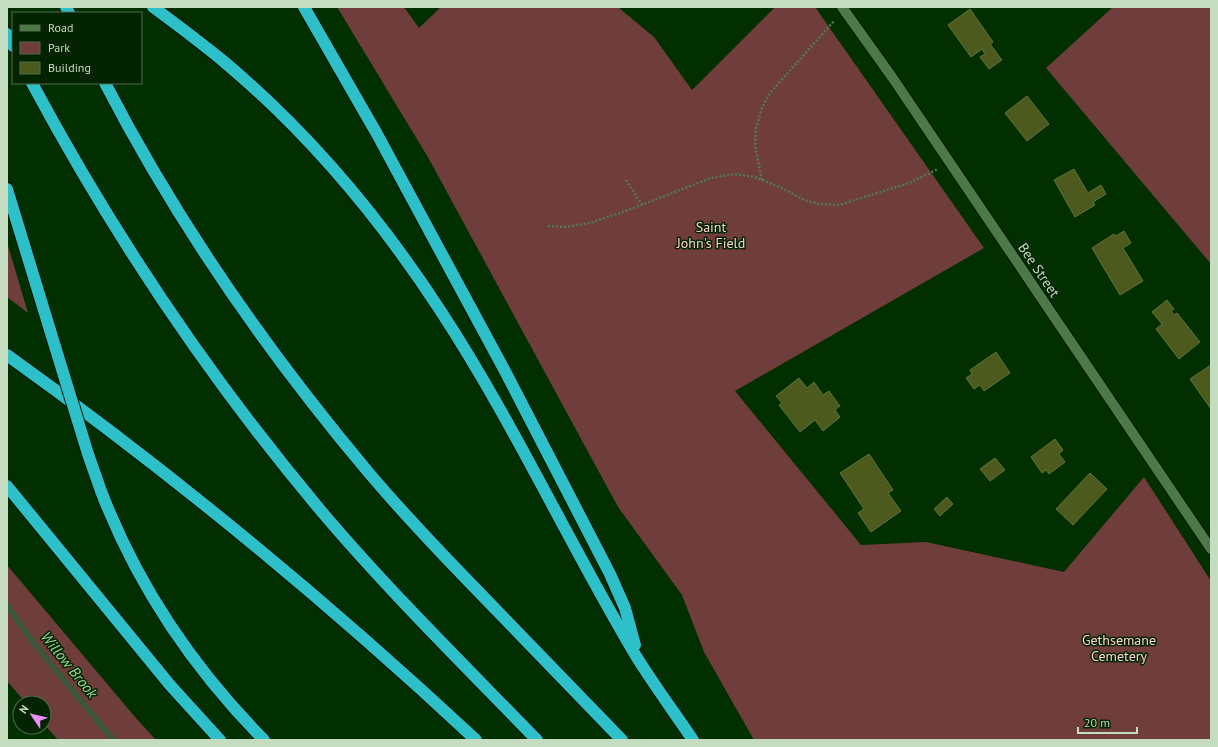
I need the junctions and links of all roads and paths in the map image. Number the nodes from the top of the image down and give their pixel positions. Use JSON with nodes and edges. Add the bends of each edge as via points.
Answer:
{"nodes":[{"id":1,"x":153,"y":7,"type":"edge"},
{"id":2,"x":304,"y":7,"type":"edge"},
{"id":3,"x":843,"y":9,"type":"edge"},
{"id":4,"x":7,"y":34,"type":"edge"},
{"id":5,"x":12,"y":44,"type":"edge"},
{"id":6,"x":33,"y":84,"type":"edge"},
{"id":7,"x":106,"y":84,"type":"edge"},
{"id":8,"x":949,"y":163,"type":"junction"},
{"id":9,"x":626,"y":180,"type":"dead end"},
{"id":10,"x":762,"y":180,"type":"junction"},
{"id":11,"x":7,"y":189,"type":"edge"},
{"id":12,"x":642,"y":205,"type":"junction"},
{"id":13,"x":548,"y":226,"type":"dead end"},
{"id":14,"x":7,"y":355,"type":"edge"},
{"id":15,"x":7,"y":486,"type":"edge"},
{"id":16,"x":1211,"y":549,"type":"edge"},
{"id":17,"x":638,"y":658,"type":"junction"},
{"id":18,"x":220,"y":740,"type":"edge"},
{"id":19,"x":264,"y":740,"type":"edge"},
{"id":20,"x":476,"y":740,"type":"edge"},
{"id":21,"x":537,"y":740,"type":"edge"},
{"id":22,"x":622,"y":740,"type":"edge"},
{"id":23,"x":693,"y":740,"type":"edge"}],
"edges":[{"from":1,"to":17,"type":"highway","via":[[222,60],[286,119],[353,192],[396,247],[442,313],[479,374]]},
{"from":2,"to":17,"type":"highway","via":[[396,169],[610,574],[625,608]]},
{"from":3,"to":8,"type":"street","name":"Bee Street"},
{"from":3,"to":10,"type":"path","via":[[770,93],[762,108],[756,128],[755,146]]},
{"from":4,"to":5,"type":"highway"},
{"from":6,"to":21,"type":"highway","via":[[125,244],[190,342],[240,409],[345,539]]},
{"from":7,"to":22,"type":"highway","via":[[164,188],[200,245],[248,317],[307,396],[370,475]]},
{"from":8,"to":10,"type":"path","via":[[909,184],[839,205],[804,200]]},
{"from":8,"to":16,"type":"street","name":"Bee Street"},
{"from":9,"to":12,"type":"path"},
{"from":10,"to":12,"type":"path","via":[[734,174],[710,178]]},
{"from":11,"to":19,"type":"highway","bridge":true,"via":[[81,432],[101,491],[130,558],[169,623],[207,676]]},
{"from":12,"to":13,"type":"path","via":[[590,223],[565,227]]},
{"from":14,"to":20,"type":"highway","via":[[212,510],[330,608]]},
{"from":15,"to":18,"type":"highway","via":[[170,685]]},
{"from":17,"to":23,"type":"highway"}]}
